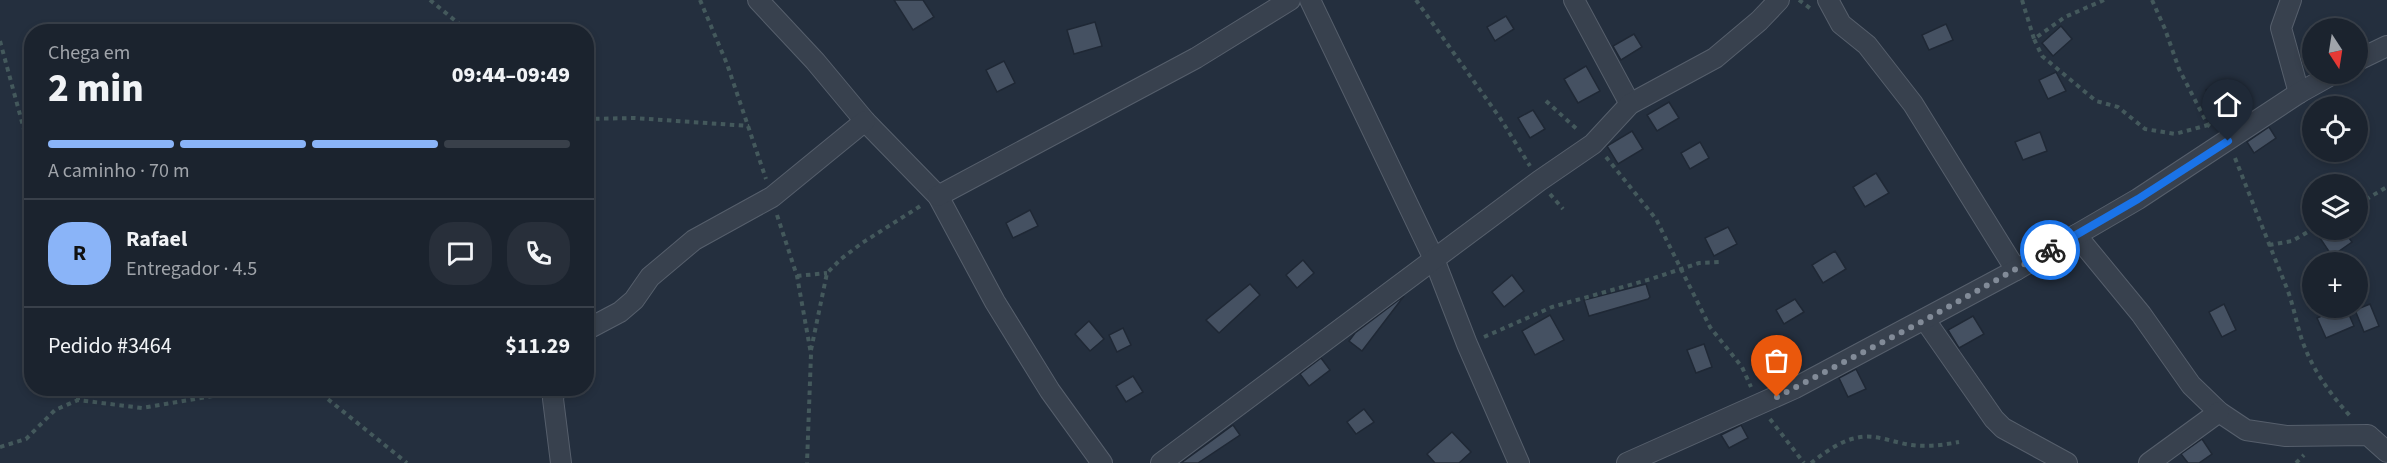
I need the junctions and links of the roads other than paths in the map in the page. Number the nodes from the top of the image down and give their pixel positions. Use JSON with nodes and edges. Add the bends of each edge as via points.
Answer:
{"nodes":[{"id":1,"x":758,"y":0,"type":"edge"},
{"id":2,"x":1290,"y":0,"type":"edge"},
{"id":3,"x":1310,"y":0,"type":"edge"},
{"id":4,"x":1574,"y":0,"type":"edge"},
{"id":5,"x":1779,"y":0,"type":"edge"},
{"id":6,"x":1828,"y":0,"type":"edge"},
{"id":7,"x":2292,"y":0,"type":"edge"},
{"id":8,"x":2387,"y":46,"type":"edge"},
{"id":9,"x":2368,"y":55,"type":"edge"},
{"id":10,"x":2315,"y":84,"type":"edge"},
{"id":11,"x":2299,"y":93,"type":"junction"},
{"id":12,"x":1630,"y":104,"type":"junction"},
{"id":13,"x":865,"y":121,"type":"junction"},
{"id":14,"x":938,"y":196,"type":"junction"},
{"id":15,"x":2076,"y":235,"type":"junction"},
{"id":16,"x":1434,"y":259,"type":"junction"},
{"id":17,"x":2016,"y":270,"type":"junction"},
{"id":18,"x":1925,"y":320,"type":"junction"},
{"id":19,"x":594,"y":326,"type":"edge"},
{"id":20,"x":554,"y":396,"type":"edge"},
{"id":21,"x":2220,"y":412,"type":"junction"},
{"id":22,"x":2387,"y":452,"type":"edge"},
{"id":23,"x":561,"y":463,"type":"edge"},
{"id":24,"x":1102,"y":463,"type":"edge"},
{"id":25,"x":1161,"y":463,"type":"edge"},
{"id":26,"x":1519,"y":463,"type":"edge"},
{"id":27,"x":1627,"y":463,"type":"edge"},
{"id":28,"x":2067,"y":463,"type":"edge"},
{"id":29,"x":2149,"y":463,"type":"edge"}],
"edges":[{"from":1,"to":13,"type":"street"},
{"from":2,"to":14,"type":"street","via":[[1196,58]]},
{"from":3,"to":16,"type":"street"},
{"from":4,"to":12,"type":"street"},
{"from":5,"to":12,"type":"street","via":[[1715,58]]},
{"from":6,"to":17,"type":"street","via":[[1840,24],[1867,45],[1913,104]]},
{"from":7,"to":11,"type":"street","via":[[2281,28]]},
{"from":8,"to":9,"type":"street"},
{"from":10,"to":11,"type":"street"},
{"from":11,"to":15,"type":"street"},
{"from":12,"to":16,"type":"street","via":[[1593,144]]},
{"from":13,"to":14,"type":"street"},
{"from":13,"to":19,"type":"street","via":[[771,197],[694,240],[650,277],[634,300]]},
{"from":14,"to":24,"type":"street","via":[[995,302],[1050,391]]},
{"from":15,"to":17,"type":"street"},
{"from":15,"to":21,"type":"street","via":[[2141,314],[2191,385]]},
{"from":16,"to":25,"type":"street"},
{"from":16,"to":26,"type":"street"},
{"from":17,"to":18,"type":"street"},
{"from":18,"to":27,"type":"street","via":[[1759,405]]},
{"from":18,"to":28,"type":"street","via":[[1994,419],[2003,428]]},
{"from":20,"to":23,"type":"street"},
{"from":21,"to":22,"type":"street","via":[[2246,430],[2286,436],[2368,435]]},
{"from":21,"to":29,"type":"street"}]}
